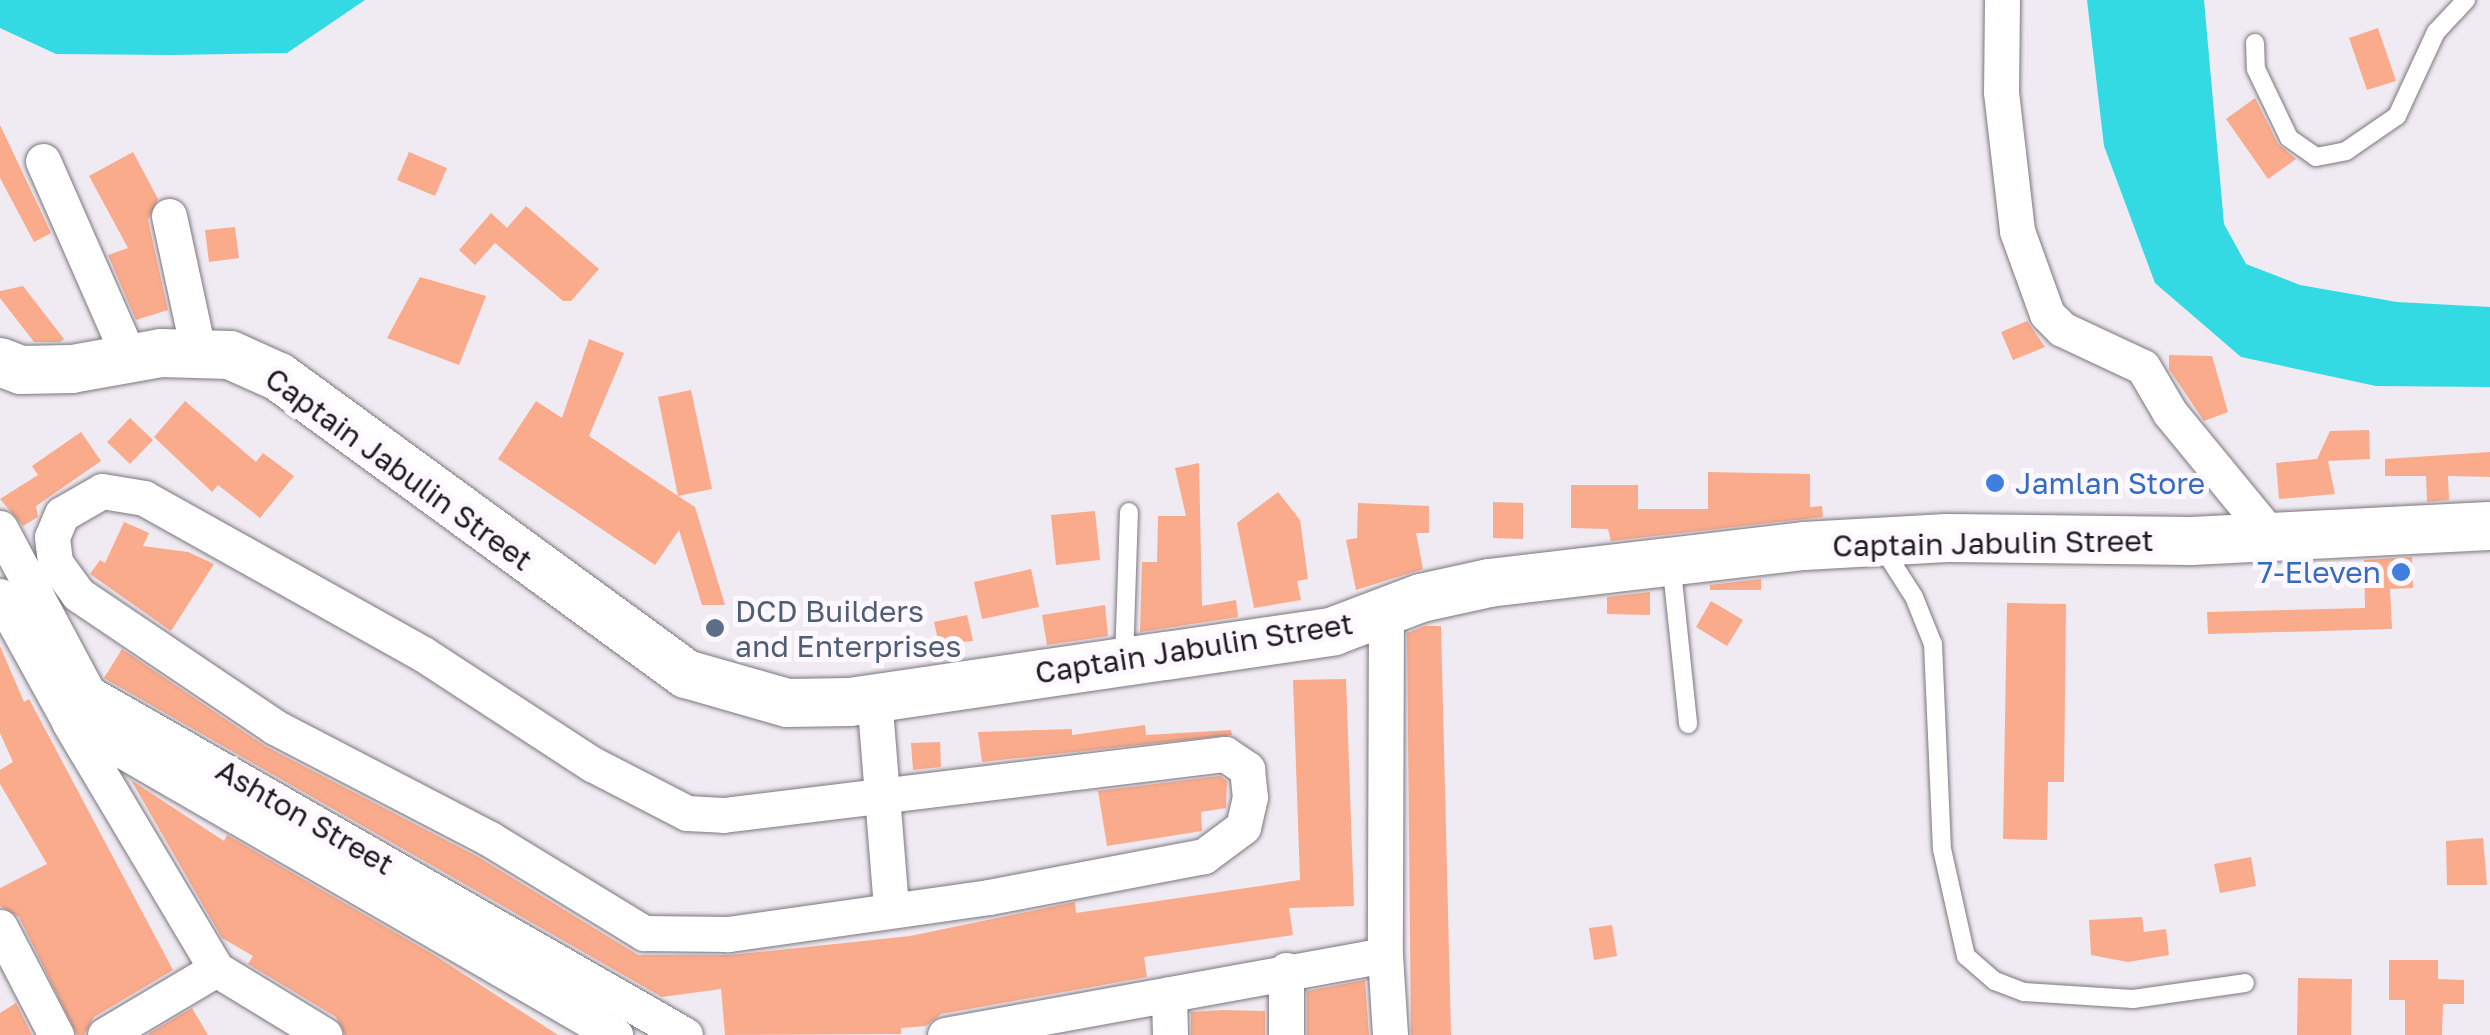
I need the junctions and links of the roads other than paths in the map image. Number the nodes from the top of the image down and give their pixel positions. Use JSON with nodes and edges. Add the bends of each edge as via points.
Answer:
{"nodes":[{"id":1,"x":2002,"y":0,"type":"edge"},
{"id":2,"x":2466,"y":0,"type":"edge"},
{"id":3,"x":2256,"y":43,"type":"dead end"},
{"id":4,"x":43,"y":161,"type":"dead end"},
{"id":5,"x":169,"y":216,"type":"dead end"},
{"id":6,"x":199,"y":355,"type":"junction"},
{"id":7,"x":130,"y":359,"type":"junction"},
{"id":8,"x":0,"y":362,"type":"edge"},
{"id":9,"x":1129,"y":512,"type":"dead end"},
{"id":10,"x":2490,"y":526,"type":"edge"},
{"id":11,"x":0,"y":528,"type":"edge"},
{"id":12,"x":2272,"y":537,"type":"junction"},
{"id":13,"x":1879,"y":542,"type":"junction"},
{"id":14,"x":1670,"y":561,"type":"junction"},
{"id":15,"x":0,"y":596,"type":"edge"},
{"id":16,"x":1386,"y":613,"type":"junction"},
{"id":17,"x":1124,"y":661,"type":"junction"},
{"id":18,"x":874,"y":696,"type":"junction"},
{"id":19,"x":78,"y":706,"type":"junction"},
{"id":20,"x":1688,"y":724,"type":"dead end"},
{"id":21,"x":880,"y":796,"type":"junction"},
{"id":22,"x":891,"y":908,"type":"junction"},
{"id":23,"x":0,"y":927,"type":"edge"},
{"id":24,"x":1384,"y":955,"type":"junction"},
{"id":25,"x":216,"y":969,"type":"junction"},
{"id":26,"x":1286,"y":970,"type":"junction"},
{"id":27,"x":2245,"y":983,"type":"dead end"},
{"id":28,"x":1169,"y":994,"type":"junction"},
{"id":29,"x":1037,"y":1029,"type":"edge"},
{"id":30,"x":56,"y":1035,"type":"edge"},
{"id":31,"x":104,"y":1035,"type":"edge"},
{"id":32,"x":324,"y":1035,"type":"edge"},
{"id":33,"x":615,"y":1035,"type":"edge"},
{"id":34,"x":685,"y":1035,"type":"edge"},
{"id":35,"x":944,"y":1035,"type":"edge"},
{"id":36,"x":1170,"y":1035,"type":"edge"},
{"id":37,"x":1286,"y":1035,"type":"edge"},
{"id":38,"x":1390,"y":1035,"type":"edge"}],
"edges":[{"from":1,"to":12,"type":"street","via":[[2000,92],[2017,231],[2047,314],[2062,329],[2142,367],[2170,413]]},
{"from":2,"to":3,"type":"lane","via":[[2436,32],[2397,116],[2331,154],[2316,157],[2288,138],[2256,69]]},
{"from":4,"to":7,"type":"street"},
{"from":5,"to":6,"type":"street"},
{"from":6,"to":7,"type":"street","name":"Captain Jabulin Street"},
{"from":6,"to":18,"type":"street","name":"Captain Jabulin Street","via":[[230,356],[279,377],[686,674],[787,703]]},
{"from":7,"to":8,"type":"street","name":"Captain Jabulin Street","via":[[72,369],[21,370]]},
{"from":9,"to":17,"type":"lane"},
{"from":10,"to":12,"type":"street","name":"Captain Jabulin Street"},
{"from":11,"to":19,"type":"street"},
{"from":12,"to":13,"type":"street","name":"Captain Jabulin Street"},
{"from":13,"to":14,"type":"street","name":"Captain Jabulin Street"},
{"from":13,"to":27,"type":"lane","via":[[1914,597],[1933,644],[1942,849],[1966,956],[1994,981],[2024,992],[2134,999]]},
{"from":14,"to":16,"type":"street","name":"Captain Jabulin Street","via":[[1489,582]]},
{"from":14,"to":20,"type":"lane"},
{"from":15,"to":19,"type":"street"},
{"from":16,"to":17,"type":"street","name":"Captain Jabulin Street","via":[[1334,631]]},
{"from":16,"to":24,"type":"street"},
{"from":17,"to":18,"type":"street","name":"Captain Jabulin Street"},
{"from":18,"to":21,"type":"street"},
{"from":19,"to":25,"type":"street"},
{"from":19,"to":33,"type":"street","name":"Ashton Street"},
{"from":19,"to":34,"type":"street","name":"Ashton Street"},
{"from":21,"to":22,"type":"street"},
{"from":21,"to":22,"type":"street","via":[[1225,754],[1247,768],[1250,796],[1243,827],[1204,856],[988,897]]},
{"from":21,"to":22,"type":"street","via":[[687,812],[592,764],[423,654],[144,498],[102,491],[82,497],[62,514],[52,537],[55,562],[78,594],[156,651],[275,728],[490,839],[644,933],[728,934]]},
{"from":23,"to":30,"type":"street"},
{"from":24,"to":26,"type":"street"},
{"from":24,"to":38,"type":"street"},
{"from":25,"to":31,"type":"street"},
{"from":25,"to":32,"type":"street"},
{"from":26,"to":28,"type":"street"},
{"from":26,"to":37,"type":"street"},
{"from":28,"to":29,"type":"street"},
{"from":28,"to":36,"type":"street"},
{"from":29,"to":35,"type":"street"}]}
